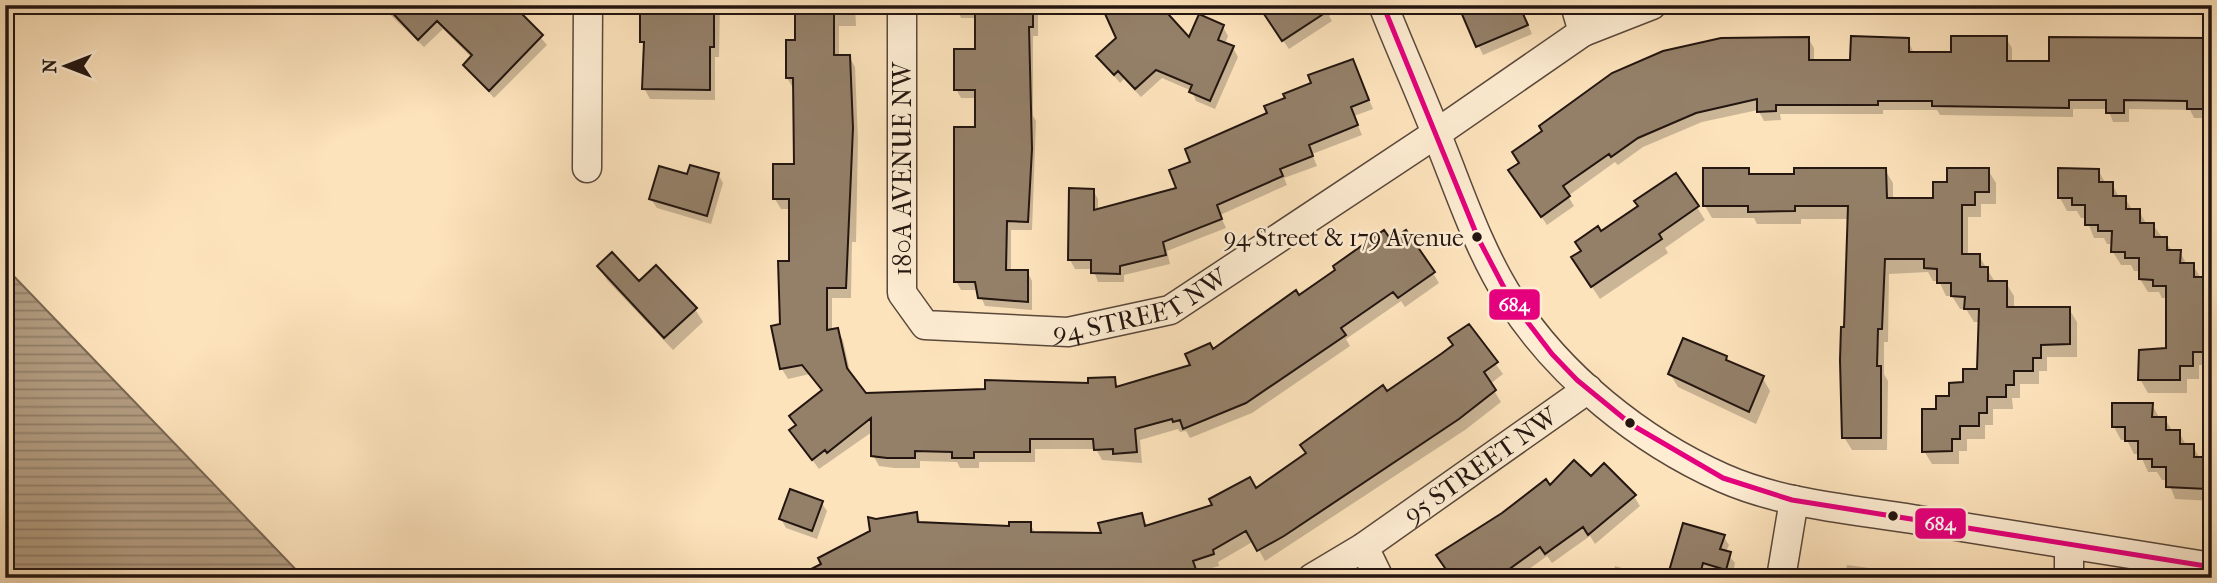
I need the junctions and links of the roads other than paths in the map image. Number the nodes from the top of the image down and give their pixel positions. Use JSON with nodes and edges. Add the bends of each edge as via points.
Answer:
{"nodes":[{"id":1,"x":588,"y":5,"type":"edge"},
{"id":2,"x":902,"y":5,"type":"edge"},
{"id":3,"x":1383,"y":5,"type":"edge"},
{"id":4,"x":1651,"y":5,"type":"edge"},
{"id":5,"x":1579,"y":18,"type":"edge"},
{"id":6,"x":1437,"y":133,"type":"junction"},
{"id":7,"x":587,"y":168,"type":"dead end"},
{"id":8,"x":925,"y":326,"type":"joint"},
{"id":9,"x":1588,"y":389,"type":"junction"},
{"id":10,"x":1794,"y":500,"type":"junction"},
{"id":11,"x":2069,"y":545,"type":"junction"},
{"id":12,"x":1364,"y":547,"type":"junction"},
{"id":13,"x":2212,"y":567,"type":"edge"},
{"id":14,"x":1312,"y":578,"type":"edge"},
{"id":15,"x":1379,"y":578,"type":"edge"},
{"id":16,"x":1781,"y":578,"type":"edge"},
{"id":17,"x":2069,"y":578,"type":"edge"}],
"edges":[{"from":1,"to":7,"type":"street"},
{"from":2,"to":8,"type":"street","name":"180A AVENUE NW","via":[[902,293]]},
{"from":3,"to":6,"type":"street"},
{"from":4,"to":5,"type":"street","name":"94 STREET NW"},
{"from":5,"to":6,"type":"street","name":"94 STREET NW"},
{"from":6,"to":8,"type":"street","name":"94 STREET NW","via":[[1170,310],[1068,331]]},
{"from":6,"to":9,"type":"street","via":[[1472,228],[1510,299]]},
{"from":9,"to":10,"type":"street","via":[[1673,451],[1724,478]]},
{"from":9,"to":12,"type":"street","name":"95 STREET NW"},
{"from":10,"to":11,"type":"street"},
{"from":10,"to":16,"type":"street"},
{"from":11,"to":13,"type":"street"},
{"from":11,"to":17,"type":"street"},
{"from":12,"to":14,"type":"street","name":"95 STREET NW"},
{"from":12,"to":15,"type":"street"}]}
